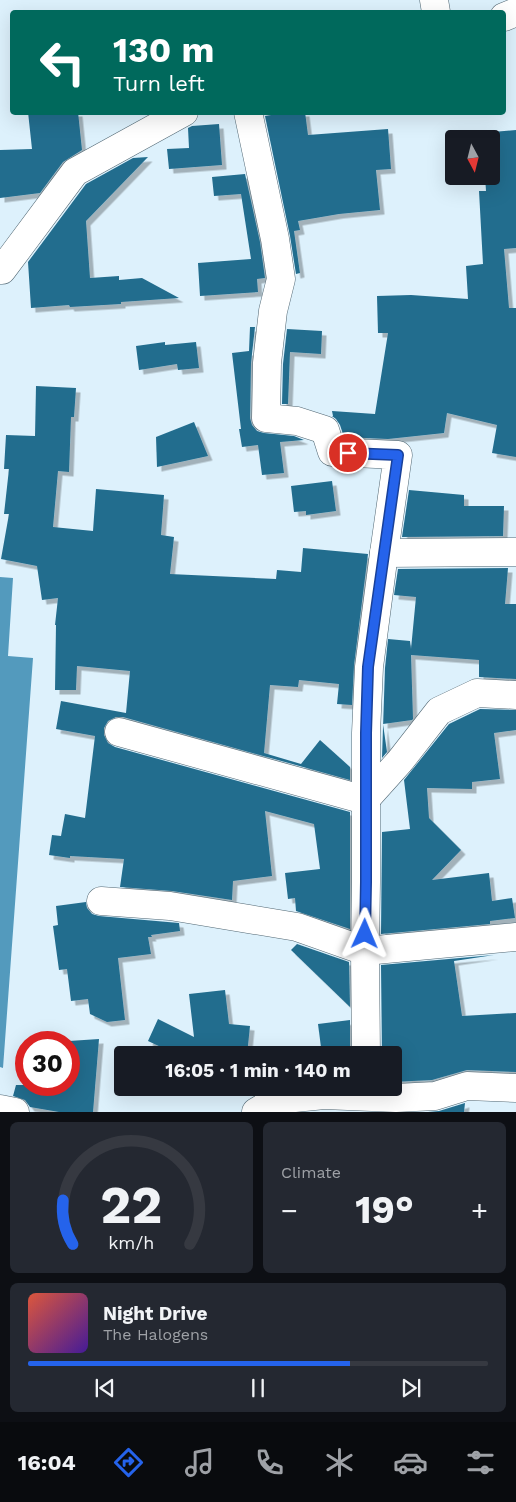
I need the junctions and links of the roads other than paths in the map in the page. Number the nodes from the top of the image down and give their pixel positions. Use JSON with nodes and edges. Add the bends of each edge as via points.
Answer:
{"nodes":[{"id":1,"x":179,"y":115,"type":"edge"},
{"id":2,"x":249,"y":115,"type":"edge"},
{"id":3,"x":0,"y":270,"type":"edge"},
{"id":4,"x":516,"y":552,"type":"edge"},
{"id":5,"x":384,"y":553,"type":"junction"},
{"id":6,"x":516,"y":695,"type":"edge"},
{"id":7,"x":119,"y":732,"type":"dead end"},
{"id":8,"x":365,"y":800,"type":"junction"},
{"id":9,"x":101,"y":901,"type":"dead end"},
{"id":10,"x":516,"y":937,"type":"edge"},
{"id":11,"x":365,"y":951,"type":"junction"},
{"id":12,"x":366,"y":1046,"type":"edge"},
{"id":13,"x":516,"y":1088,"type":"edge"},
{"id":14,"x":314,"y":1096,"type":"edge"},
{"id":15,"x":348,"y":1096,"type":"edge"},
{"id":16,"x":0,"y":1109,"type":"edge"},
{"id":17,"x":15,"y":1112,"type":"edge"},
{"id":18,"x":256,"y":1112,"type":"edge"}],
"edges":[{"from":1,"to":3,"type":"street","via":[[75,172]]},
{"from":2,"to":5,"type":"street","via":[[282,279],[273,311],[267,363],[266,418],[297,421],[325,430],[332,452],[398,455]]},
{"from":4,"to":5,"type":"street"},
{"from":5,"to":8,"type":"street","via":[[368,667]]},
{"from":6,"to":8,"type":"street","via":[[477,693],[439,711]]},
{"from":7,"to":8,"type":"street"},
{"from":8,"to":11,"type":"street"},
{"from":9,"to":11,"type":"street","via":[[170,906],[297,927]]},
{"from":10,"to":11,"type":"street"},
{"from":11,"to":12,"type":"street"},
{"from":13,"to":15,"type":"street","via":[[467,1086],[435,1096]]},
{"from":14,"to":18,"type":"street","via":[[276,1100]]},
{"from":16,"to":17,"type":"street"}]}
